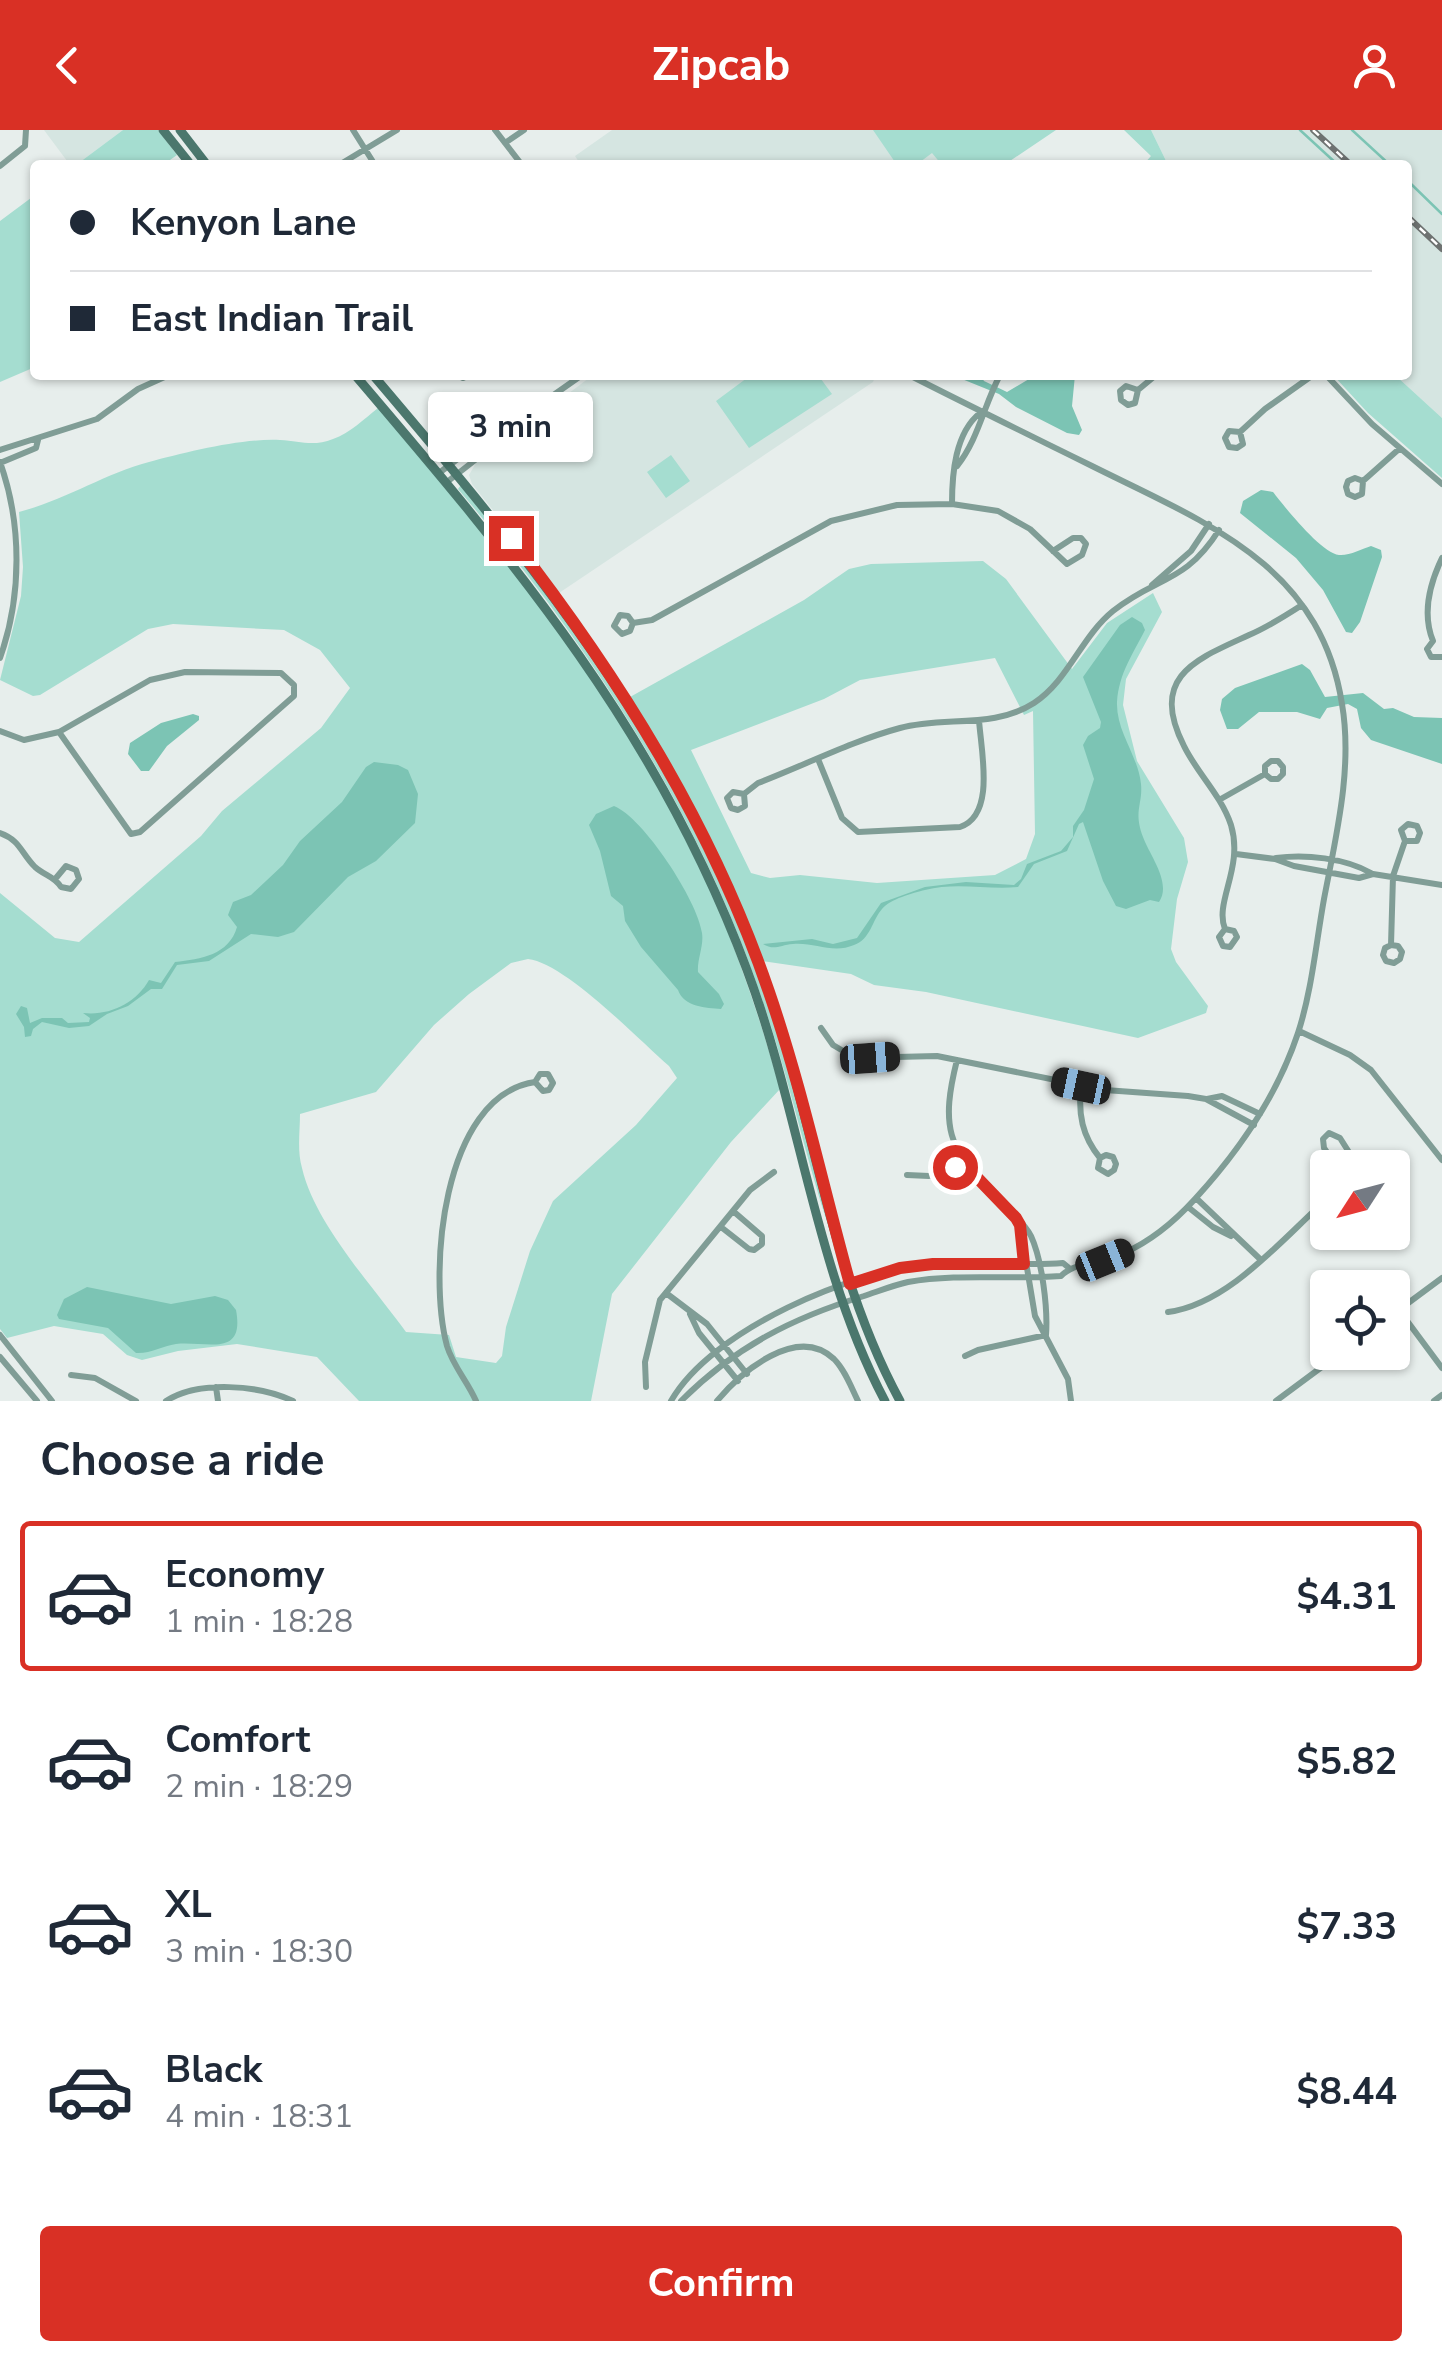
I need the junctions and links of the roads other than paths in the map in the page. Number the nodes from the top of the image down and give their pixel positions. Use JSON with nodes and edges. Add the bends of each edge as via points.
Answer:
{"nodes":[{"id":1,"x":26,"y":130,"type":"edge"},
{"id":2,"x":163,"y":130,"type":"edge"},
{"id":3,"x":180,"y":130,"type":"edge"},
{"id":4,"x":353,"y":130,"type":"edge"},
{"id":5,"x":396,"y":130,"type":"edge"},
{"id":6,"x":495,"y":130,"type":"edge"},
{"id":7,"x":524,"y":130,"type":"edge"},
{"id":8,"x":505,"y":144,"type":"junction"},
{"id":9,"x":366,"y":151,"type":"junction"},
{"id":10,"x":186,"y":160,"type":"edge"},
{"id":11,"x":203,"y":160,"type":"edge"},
{"id":12,"x":349,"y":160,"type":"edge"},
{"id":13,"x":372,"y":160,"type":"edge"},
{"id":14,"x":518,"y":160,"type":"edge"},
{"id":15,"x":0,"y":166,"type":"edge"},
{"id":16,"x":158,"y":380,"type":"edge"},
{"id":17,"x":360,"y":380,"type":"edge"},
{"id":18,"x":377,"y":380,"type":"edge"},
{"id":19,"x":575,"y":380,"type":"edge"},
{"id":20,"x":919,"y":380,"type":"edge"},
{"id":21,"x":998,"y":380,"type":"edge"},
{"id":22,"x":1150,"y":380,"type":"edge"},
{"id":23,"x":1307,"y":380,"type":"edge"},
{"id":24,"x":1331,"y":380,"type":"edge"},
{"id":25,"x":1138,"y":390,"type":"dead end"},
{"id":26,"x":982,"y":411,"type":"junction"},
{"id":27,"x":508,"y":427,"type":"junction"},
{"id":28,"x":1240,"y":432,"type":"dead end"},
{"id":29,"x":38,"y":440,"type":"junction"},
{"id":30,"x":1399,"y":449,"type":"junction"},
{"id":31,"x":0,"y":450,"type":"edge"},
{"id":32,"x":0,"y":463,"type":"edge"},
{"id":33,"x":450,"y":464,"type":"junction"},
{"id":34,"x":439,"y":473,"type":"junction"},
{"id":35,"x":457,"y":474,"type":"junction"},
{"id":36,"x":446,"y":482,"type":"junction"},
{"id":37,"x":1362,"y":482,"type":"dead end"},
{"id":38,"x":1442,"y":484,"type":"edge"},
{"id":39,"x":952,"y":504,"type":"junction"},
{"id":40,"x":1208,"y":524,"type":"junction"},
{"id":41,"x":1219,"y":530,"type":"junction"},
{"id":42,"x":1053,"y":551,"type":"junction"},
{"id":43,"x":1442,"y":558,"type":"edge"},
{"id":44,"x":1151,"y":586,"type":"junction"},
{"id":45,"x":1302,"y":605,"type":"junction"},
{"id":46,"x":633,"y":623,"type":"dead end"},
{"id":47,"x":3,"y":641,"type":"edge"},
{"id":48,"x":1437,"y":641,"type":"edge"},
{"id":49,"x":1442,"y":657,"type":"edge"},
{"id":50,"x":0,"y":658,"type":"edge"},
{"id":51,"x":979,"y":720,"type":"junction"},
{"id":52,"x":0,"y":731,"type":"edge"},
{"id":53,"x":59,"y":732,"type":"junction"},
{"id":54,"x":818,"y":760,"type":"junction"},
{"id":55,"x":1265,"y":774,"type":"dead end"},
{"id":56,"x":744,"y":794,"type":"dead end"},
{"id":57,"x":1219,"y":800,"type":"junction"},
{"id":58,"x":0,"y":832,"type":"edge"},
{"id":59,"x":1404,"y":841,"type":"dead end"},
{"id":60,"x":1236,"y":854,"type":"junction"},
{"id":61,"x":1275,"y":858,"type":"junction"},
{"id":62,"x":1331,"y":861,"type":"junction"},
{"id":63,"x":1329,"y":873,"type":"junction"},
{"id":64,"x":1372,"y":874,"type":"junction"},
{"id":65,"x":1392,"y":876,"type":"junction"},
{"id":66,"x":56,"y":878,"type":"dead end"},
{"id":67,"x":1442,"y":885,"type":"edge"},
{"id":68,"x":1225,"y":929,"type":"dead end"},
{"id":69,"x":1391,"y":945,"type":"dead end"},
{"id":70,"x":821,"y":1028,"type":"dead end"},
{"id":71,"x":1298,"y":1030,"type":"junction"},
{"id":72,"x":957,"y":1060,"type":"junction"},
{"id":73,"x":535,"y":1082,"type":"dead end"},
{"id":74,"x":1081,"y":1086,"type":"junction"},
{"id":75,"x":1206,"y":1099,"type":"junction"},
{"id":76,"x":1260,"y":1114,"type":"junction"},
{"id":77,"x":1254,"y":1125,"type":"junction"},
{"id":78,"x":1325,"y":1150,"type":"edge"},
{"id":79,"x":1348,"y":1150,"type":"edge"},
{"id":80,"x":1100,"y":1158,"type":"dead end"},
{"id":81,"x":1442,"y":1160,"type":"edge"},
{"id":82,"x":964,"y":1164,"type":"junction"},
{"id":83,"x":774,"y":1172,"type":"dead end"},
{"id":84,"x":907,"y":1175,"type":"dead end"},
{"id":85,"x":1196,"y":1198,"type":"junction"},
{"id":86,"x":1188,"y":1207,"type":"junction"},
{"id":87,"x":733,"y":1211,"type":"junction"},
{"id":88,"x":1310,"y":1214,"type":"edge"},
{"id":89,"x":1020,"y":1225,"type":"junction"},
{"id":90,"x":721,"y":1226,"type":"junction"},
{"id":91,"x":1232,"y":1236,"type":"junction"},
{"id":92,"x":1260,"y":1259,"type":"junction"},
{"id":93,"x":1024,"y":1264,"type":"junction"},
{"id":94,"x":1039,"y":1265,"type":"junction"},
{"id":95,"x":1069,"y":1268,"type":"junction"},
{"id":96,"x":1040,"y":1277,"type":"junction"},
{"id":97,"x":1028,"y":1278,"type":"junction"},
{"id":98,"x":1442,"y":1278,"type":"edge"},
{"id":99,"x":850,"y":1284,"type":"junction"},
{"id":100,"x":838,"y":1289,"type":"junction"},
{"id":101,"x":666,"y":1293,"type":"junction"},
{"id":102,"x":855,"y":1298,"type":"junction"},
{"id":103,"x":1410,"y":1302,"type":"edge"},
{"id":104,"x":842,"y":1303,"type":"junction"},
{"id":105,"x":1168,"y":1312,"type":"dead end"},
{"id":106,"x":690,"y":1313,"type":"junction"},
{"id":107,"x":1410,"y":1330,"type":"edge"},
{"id":108,"x":0,"y":1334,"type":"edge"},
{"id":109,"x":1046,"y":1334,"type":"junction"},
{"id":110,"x":724,"y":1346,"type":"junction"},
{"id":111,"x":714,"y":1353,"type":"junction"},
{"id":112,"x":966,"y":1356,"type":"dead end"},
{"id":113,"x":0,"y":1357,"type":"edge"},
{"id":114,"x":733,"y":1357,"type":"junction"},
{"id":115,"x":724,"y":1364,"type":"junction"},
{"id":116,"x":1442,"y":1368,"type":"edge"},
{"id":117,"x":1318,"y":1370,"type":"edge"},
{"id":118,"x":747,"y":1374,"type":"junction"},
{"id":119,"x":72,"y":1375,"type":"dead end"},
{"id":120,"x":738,"y":1381,"type":"junction"},
{"id":121,"x":216,"y":1387,"type":"junction"},
{"id":122,"x":646,"y":1387,"type":"dead end"},
{"id":123,"x":1442,"y":1395,"type":"edge"},
{"id":124,"x":37,"y":1401,"type":"edge"},
{"id":125,"x":52,"y":1401,"type":"edge"},
{"id":126,"x":136,"y":1401,"type":"edge"},
{"id":127,"x":166,"y":1401,"type":"edge"},
{"id":128,"x":218,"y":1401,"type":"edge"},
{"id":129,"x":294,"y":1401,"type":"edge"},
{"id":130,"x":476,"y":1401,"type":"edge"},
{"id":131,"x":670,"y":1401,"type":"edge"},
{"id":132,"x":681,"y":1401,"type":"edge"},
{"id":133,"x":717,"y":1401,"type":"edge"},
{"id":134,"x":857,"y":1401,"type":"edge"},
{"id":135,"x":884,"y":1401,"type":"edge"},
{"id":136,"x":900,"y":1401,"type":"edge"},
{"id":137,"x":1070,"y":1401,"type":"edge"},
{"id":138,"x":1276,"y":1401,"type":"edge"},
{"id":139,"x":1434,"y":1401,"type":"edge"}],
"edges":[{"from":1,"to":15,"type":"street","via":[[24,146]]},
{"from":2,"to":10,"type":"main road"},
{"from":3,"to":11,"type":"main road"},
{"from":4,"to":9,"type":"street"},
{"from":5,"to":9,"type":"street"},
{"from":6,"to":8,"type":"street"},
{"from":7,"to":8,"type":"street"},
{"from":8,"to":14,"type":"street"},
{"from":9,"to":12,"type":"street"},
{"from":9,"to":13,"type":"street"},
{"from":16,"to":29,"type":"street","via":[[97,419]]},
{"from":17,"to":34,"type":"main road"},
{"from":18,"to":33,"type":"main road"},
{"from":19,"to":27,"type":"street"},
{"from":20,"to":26,"type":"street"},
{"from":21,"to":26,"type":"street"},
{"from":22,"to":25,"type":"street"},
{"from":23,"to":28,"type":"street"},
{"from":24,"to":30,"type":"street"},
{"from":26,"to":39,"type":"street","via":[[956,466]]},
{"from":26,"to":40,"type":"street"},
{"from":27,"to":33,"type":"street"},
{"from":27,"to":35,"type":"street"},
{"from":29,"to":31,"type":"street"},
{"from":29,"to":32,"type":"street","via":[[36,448]]},
{"from":30,"to":37,"type":"street"},
{"from":30,"to":38,"type":"street"},
{"from":32,"to":47,"type":"street","via":[[16,559]]},
{"from":33,"to":34,"type":"street"},
{"from":33,"to":35,"type":"main road"},
{"from":34,"to":36,"type":"main road"},
{"from":35,"to":36,"type":"street"},
{"from":35,"to":99,"type":"main road","via":[[596,654],[706,839],[780,1024]]},
{"from":36,"to":100,"type":"main road","via":[[586,662],[694,845],[766,1023]]},
{"from":39,"to":42,"type":"street","via":[[1005,514]]},
{"from":39,"to":46,"type":"street","via":[[883,507],[831,521],[652,620]]},
{"from":40,"to":41,"type":"street"},
{"from":40,"to":44,"type":"street","via":[[1191,551]]},
{"from":41,"to":44,"type":"street","via":[[1193,564]]},
{"from":41,"to":45,"type":"street","via":[[1275,572]]},
{"from":42,"to":42,"type":"street","via":[[1066,564],[1086,544],[1073,538]]},
{"from":43,"to":48,"type":"street","via":[[1430,591],[1428,627]]},
{"from":44,"to":51,"type":"street","via":[[1096,627],[1039,700]]},
{"from":45,"to":57,"type":"street","via":[[1200,657],[1178,680],[1176,728]]},
{"from":45,"to":62,"type":"street","via":[[1324,644],[1343,708],[1345,761]]},
{"from":47,"to":50,"type":"street"},
{"from":48,"to":49,"type":"street","via":[[1428,645],[1429,655]]},
{"from":51,"to":54,"type":"street","via":[[900,728]]},
{"from":51,"to":54,"type":"street","via":[[982,806],[960,827],[858,832],[842,818]]},
{"from":52,"to":53,"type":"street","via":[[24,740]]},
{"from":53,"to":53,"type":"street","via":[[173,672],[281,674],[295,691],[136,834],[123,828]]},
{"from":54,"to":56,"type":"street"},
{"from":55,"to":57,"type":"street"},
{"from":57,"to":60,"type":"street"},
{"from":58,"to":66,"type":"street"},
{"from":59,"to":65,"type":"street"},
{"from":60,"to":61,"type":"street"},
{"from":60,"to":68,"type":"street","via":[[1221,912]]},
{"from":61,"to":62,"type":"street"},
{"from":61,"to":63,"type":"street"},
{"from":62,"to":63,"type":"street"},
{"from":62,"to":64,"type":"street"},
{"from":63,"to":64,"type":"street"},
{"from":63,"to":71,"type":"street"},
{"from":64,"to":65,"type":"street"},
{"from":65,"to":67,"type":"street"},
{"from":65,"to":69,"type":"street"},
{"from":70,"to":72,"type":"street","via":[[832,1045],[855,1058]]},
{"from":71,"to":76,"type":"street"},
{"from":71,"to":81,"type":"street","via":[[1371,1070]]},
{"from":72,"to":74,"type":"street"},
{"from":72,"to":82,"type":"street","via":[[948,1121]]},
{"from":73,"to":130,"type":"street","via":[[491,1106],[470,1130],[446,1209],[442,1319],[450,1355]]},
{"from":74,"to":75,"type":"street"},
{"from":74,"to":80,"type":"street","via":[[1080,1117]]},
{"from":75,"to":76,"type":"street","via":[[1222,1096]]},
{"from":75,"to":77,"type":"street"},
{"from":76,"to":77,"type":"street"},
{"from":77,"to":85,"type":"street"},
{"from":78,"to":79,"type":"street","via":[[1322,1139],[1329,1134]]},
{"from":82,"to":84,"type":"street","via":[[929,1176]]},
{"from":82,"to":89,"type":"street"},
{"from":83,"to":87,"type":"street"},
{"from":85,"to":86,"type":"street"},
{"from":85,"to":91,"type":"street"},
{"from":86,"to":91,"type":"street"},
{"from":86,"to":95,"type":"street","via":[[1140,1245]]},
{"from":87,"to":90,"type":"street"},
{"from":87,"to":90,"type":"street","via":[[762,1236],[762,1244],[749,1249]]},
{"from":88,"to":92,"type":"street"},
{"from":89,"to":93,"type":"street"},
{"from":89,"to":94,"type":"street","via":[[1031,1236]]},
{"from":90,"to":101,"type":"street"},
{"from":91,"to":92,"type":"street"},
{"from":92,"to":105,"type":"street","via":[[1210,1299]]},
{"from":93,"to":94,"type":"street"},
{"from":93,"to":97,"type":"street"},
{"from":93,"to":99,"type":"street","via":[[933,1264]]},
{"from":94,"to":95,"type":"street","via":[[1063,1262]]},
{"from":94,"to":96,"type":"street"},
{"from":95,"to":96,"type":"street","via":[[1061,1276]]},
{"from":96,"to":97,"type":"street"},
{"from":96,"to":109,"type":"street"},
{"from":97,"to":102,"type":"street","via":[[905,1282]]},
{"from":97,"to":109,"type":"street"},
{"from":98,"to":103,"type":"street"},
{"from":99,"to":100,"type":"street"},
{"from":99,"to":102,"type":"main road"},
{"from":100,"to":104,"type":"main road"},
{"from":100,"to":110,"type":"street","via":[[790,1306]]},
{"from":101,"to":106,"type":"street"},
{"from":101,"to":122,"type":"street","via":[[654,1319]]},
{"from":102,"to":104,"type":"street"},
{"from":102,"to":136,"type":"main road"},
{"from":104,"to":114,"type":"street","via":[[794,1320]]},
{"from":104,"to":135,"type":"main road"},
{"from":106,"to":110,"type":"street"},
{"from":106,"to":111,"type":"street"},
{"from":107,"to":116,"type":"street"},
{"from":108,"to":125,"type":"street"},
{"from":109,"to":112,"type":"street"},
{"from":109,"to":137,"type":"street","via":[[1070,1384]]},
{"from":110,"to":111,"type":"street"},
{"from":110,"to":114,"type":"street"},
{"from":111,"to":115,"type":"street"},
{"from":111,"to":131,"type":"street"},
{"from":113,"to":124,"type":"street"},
{"from":114,"to":115,"type":"street"},
{"from":114,"to":118,"type":"street"},
{"from":115,"to":120,"type":"street"},
{"from":115,"to":132,"type":"street"},
{"from":117,"to":138,"type":"street"},
{"from":118,"to":120,"type":"street"},
{"from":118,"to":134,"type":"street","via":[[785,1349],[806,1347],[841,1368]]},
{"from":119,"to":126,"type":"street","via":[[95,1378]]},
{"from":120,"to":133,"type":"street"},
{"from":121,"to":127,"type":"street"},
{"from":121,"to":128,"type":"street"},
{"from":121,"to":129,"type":"street"},
{"from":123,"to":139,"type":"street"}]}
